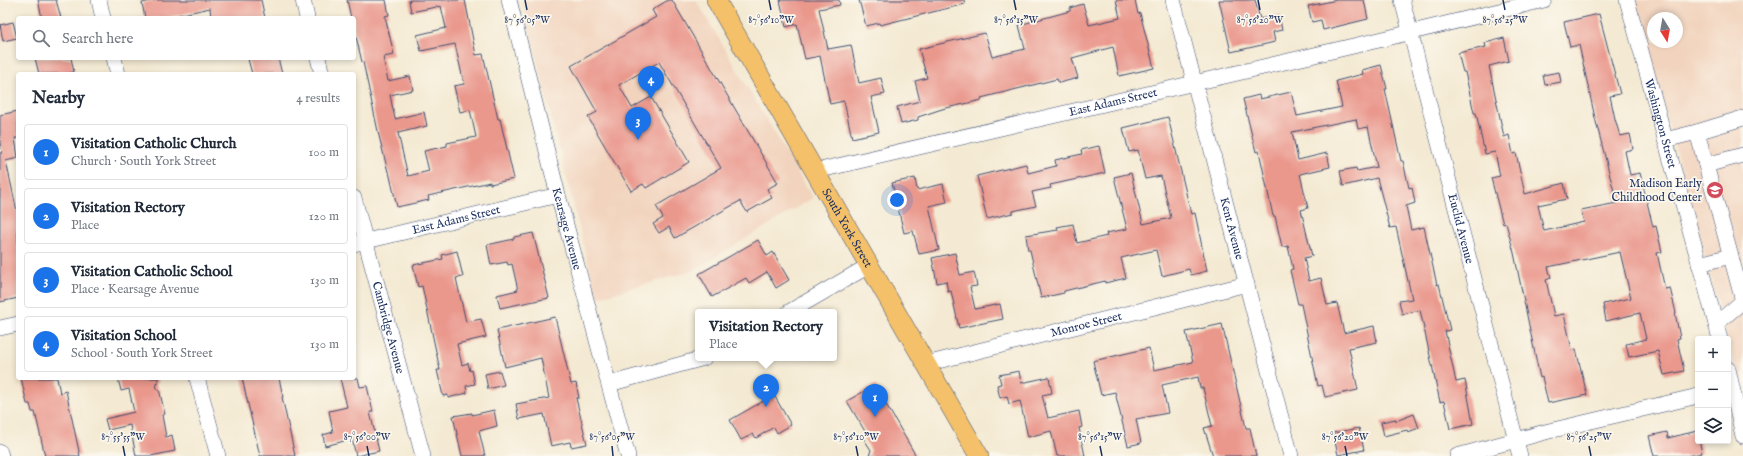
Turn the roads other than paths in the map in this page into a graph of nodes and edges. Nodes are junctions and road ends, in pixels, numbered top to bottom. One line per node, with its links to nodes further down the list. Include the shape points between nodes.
1 (99, 0): 9 (street)
2 (303, 0): 10 (street)
3 (509, 0): 23 (street, Kearsage Avenue)
4 (716, 0): 22 (main road, South York Street)
5 (1173, 0): 16 (street, Kent Avenue)
6 (1402, 0): 11 (street, Euclid Avenue)
7 (1544, 0): 11 (street, East Adams Street)
8 (1627, 0): 19 (street, Washington Street)
9 (103, 16)
10 (307, 16)
11 (1410, 32): 16 (street, East Adams Street); 43 (street, Euclid Avenue)
12 (114, 60): 14 (street)
13 (318, 60): 15 (street)
14 (118, 72)
15 (322, 72)
16 (1195, 83): 22 (street, East Adams Street); 29 (street, Kent Avenue)
17 (1743, 118): 18 (street)
18 (1697, 132): 19 (street); 21 (street)
19 (1665, 140): 27 (street, Washington Street)
20 (1743, 156): 21 (street)
21 (1706, 165): 26 (street)
22 (816, 171): 28 (main road, South York Street)
23 (558, 195): 25 (street, East Adams Street); 39 (street, Kearsage Avenue)
24 (356, 213): 25 (street, Cambridge Avenue)
25 (360, 242): 47 (street, Cambridge Avenue)
26 (1731, 256): 27 (street); 32 (street, via 1743,301)
27 (1699, 264): 32 (street, Washington Street)
28 (870, 265): 30 (street); 36 (main road, South York Street)
29 (1247, 284): 36 (street, Monroe Street); 50 (street, Kent Avenue)
30 (794, 309)
31 (16, 324): 33 (street)
32 (1716, 324): 34 (street, Washington Street)
33 (0, 328)
34 (1719, 336)
35 (695, 360): 39 (street)
36 (926, 364): 49 (main road, South York Street)
37 (1729, 372): 40 (street)
38 (198, 380): 46 (street)
39 (609, 384): 48 (street, Kearsage Avenue)
40 (1735, 387): 42 (street)
41 (1695, 397): 43 (street)
42 (1743, 436)
43 (1517, 440): 51 (street); 52 (street, Euclid Avenue)
44 (0, 452): 45 (street)
45 (1, 456)
46 (218, 456)
47 (422, 456)
48 (628, 456)
49 (979, 456)
50 (1292, 456)
51 (1457, 456)
52 (1520, 456)

